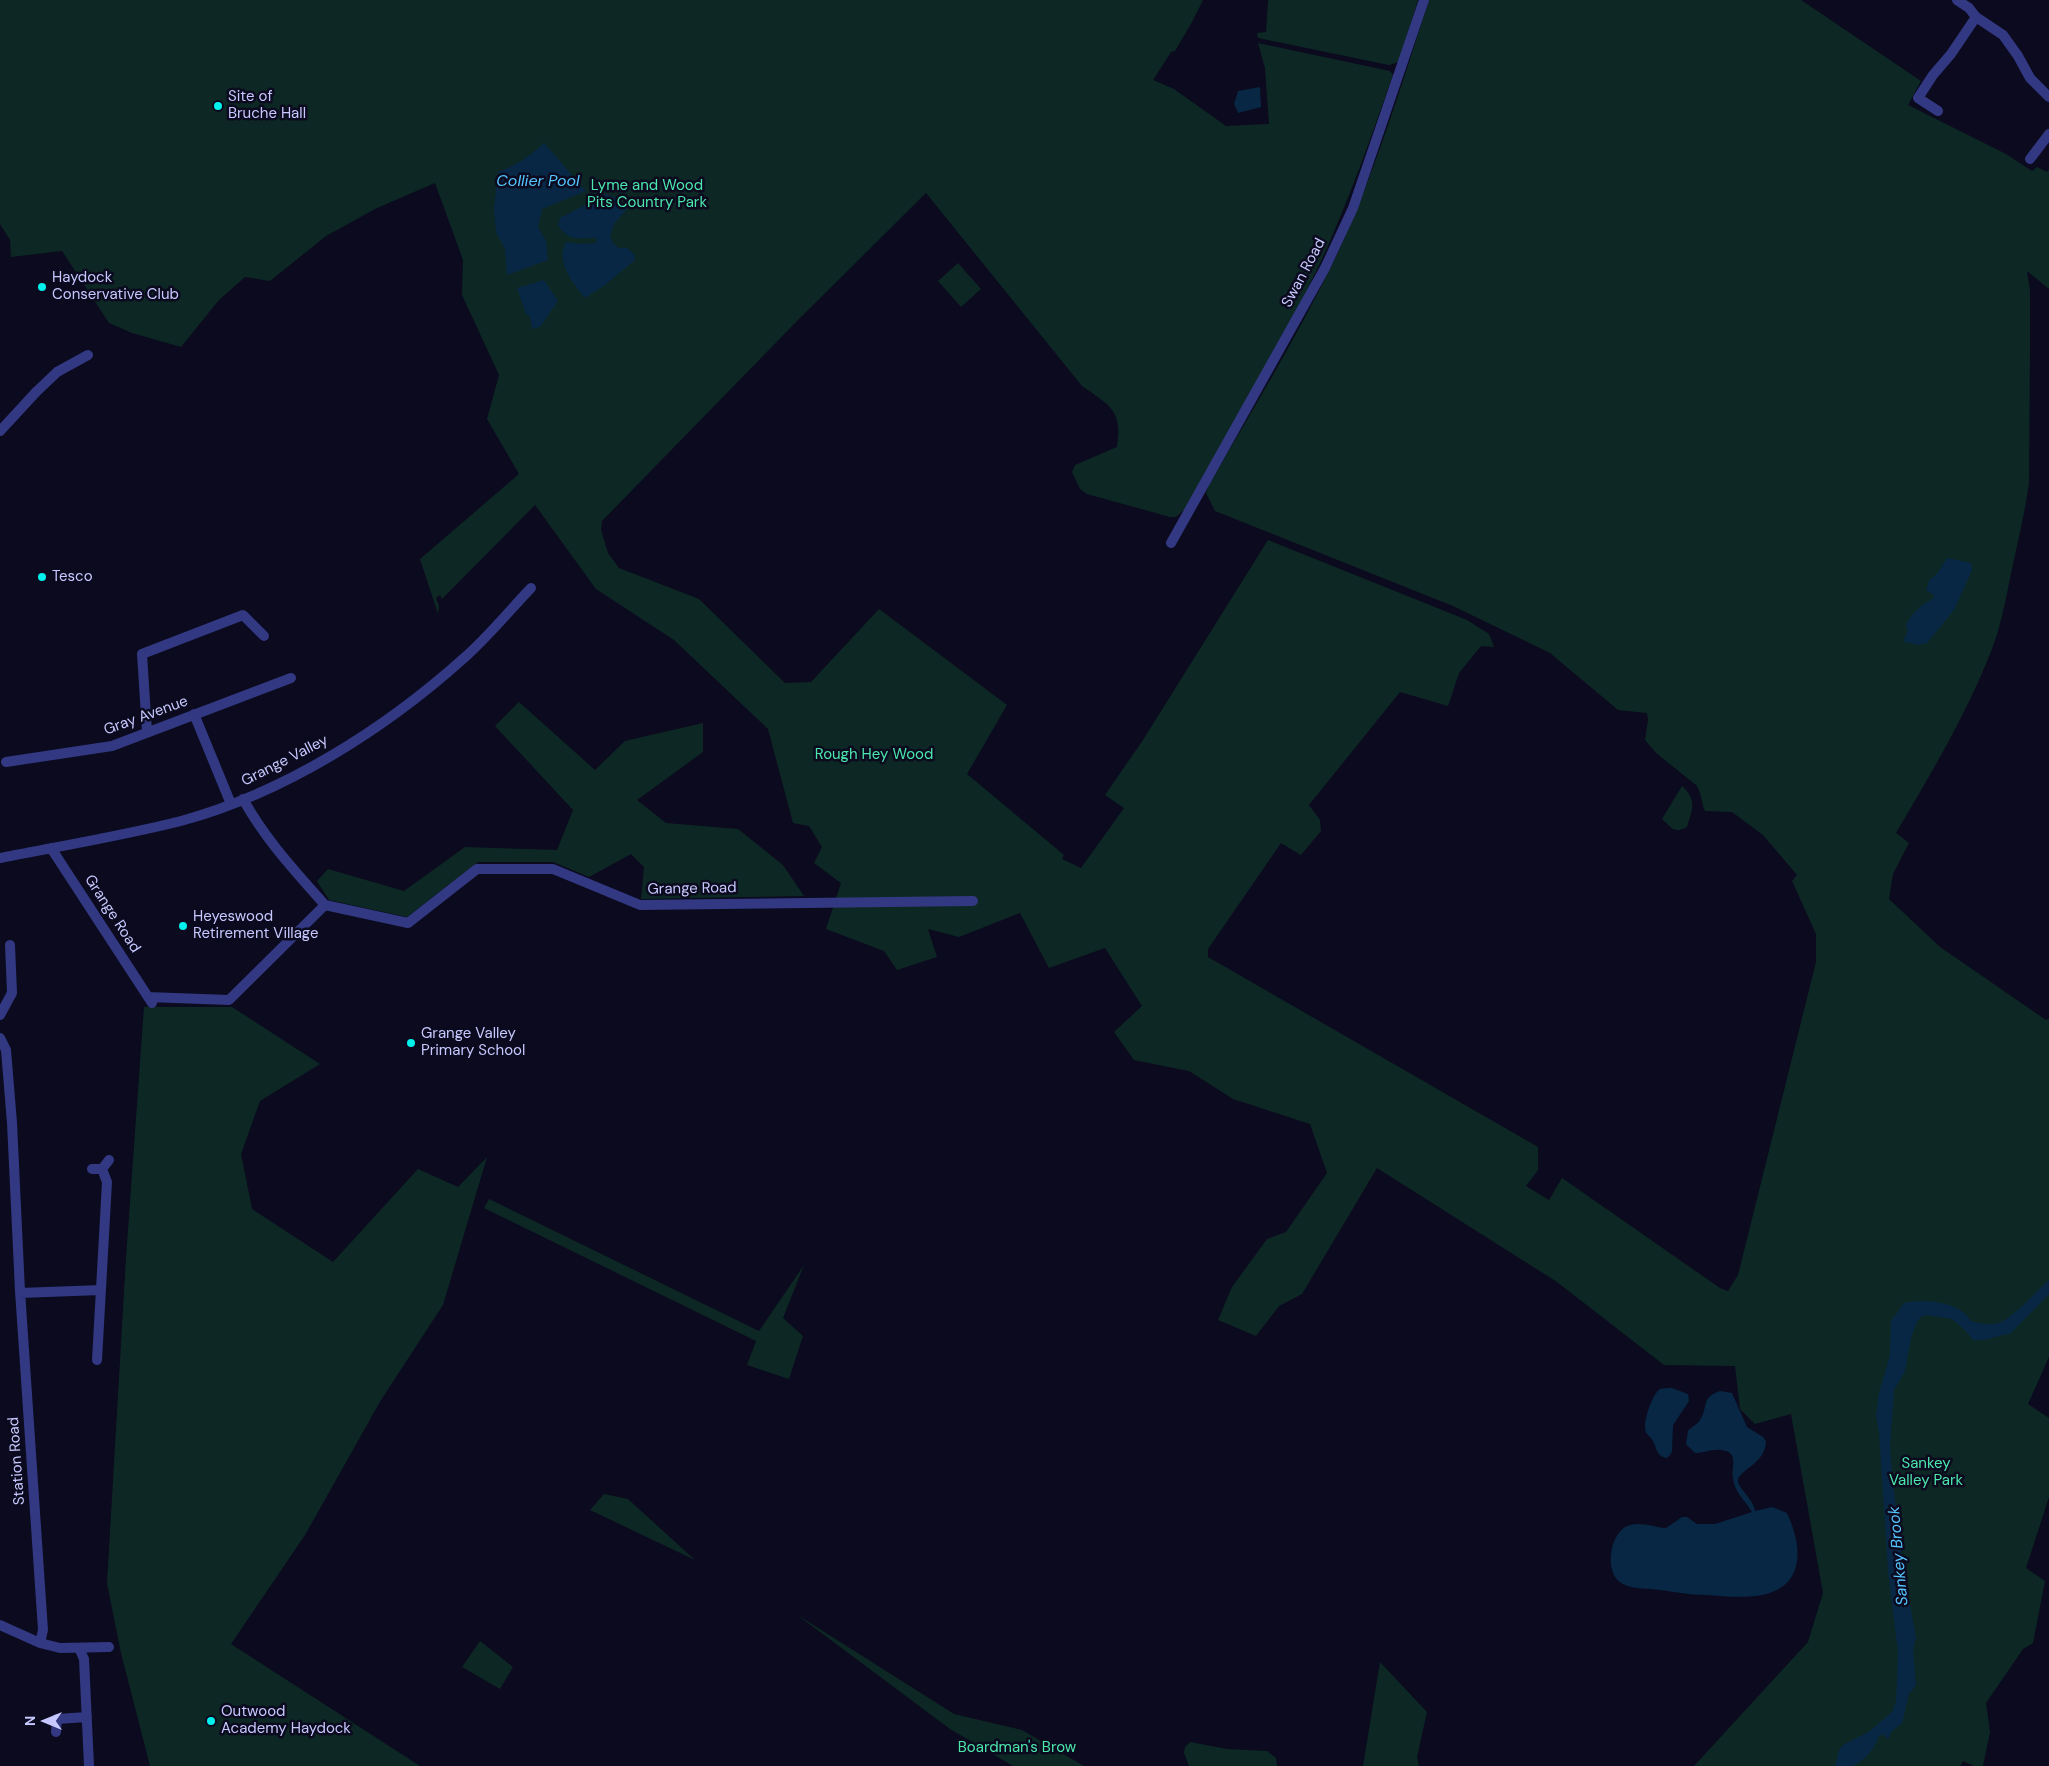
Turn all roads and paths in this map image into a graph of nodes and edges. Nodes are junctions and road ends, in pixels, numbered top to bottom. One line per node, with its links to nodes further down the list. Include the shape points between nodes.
1 (1424, 0): 10 (street, Swan Road, via 1353,208 1325,268)
2 (1957, 0): 3 (street)
3 (1976, 17): 4 (street, via 2003,35 2030,78); 5 (street, via 1918,98)
4 (2049, 97)
5 (1938, 111)
6 (2049, 134): 7 (street)
7 (2030, 159)
8 (88, 355): 9 (street, via 57,372)
9 (0, 431)
10 (1171, 543)
11 (532, 588): 17 (street, Grange Valley, via 465,657 412,702 301,772)
12 (264, 636): 15 (street, via 243,615 142,654)
13 (291, 678): 14 (street, Gray Avenue)
14 (194, 714): 15 (street, Gray Avenue); 18 (street)
15 (147, 732): 16 (street, Gray Avenue, via 112,746)
16 (6, 762)
17 (244, 799): 18 (street, Grange Valley); 22 (street, via 273,845)
18 (231, 804): 19 (street, Grange Valley, via 182,820)
19 (51, 848): 20 (street, Grange Valley); 22 (street, Grange Road, via 150,1001 229,1000)
20 (0, 858)
21 (973, 901): 22 (street, Grange Road, via 640,905 553,869 477,869 408,923)
22 (325, 905)
23 (10, 945): 24 (street)
24 (5, 958): 25 (street, via 12,993)
25 (0, 1015)
26 (0, 1038): 29 (street, Station Road, via 6,1050)
27 (109, 1160): 28 (street, via 97,1169 107,1182)
28 (101, 1290): 29 (street); 30 (street)
29 (20, 1293): 32 (street, Station Road, via 43,1630)
30 (97, 1360)
31 (0, 1625): 32 (street)
32 (40, 1643): 34 (street)
33 (109, 1647): 34 (street)
34 (79, 1648): 35 (street, via 84,1659)
35 (87, 1717): 36 (street, via 58,1719); 37 (street)
36 (54, 1724)
37 (89, 1766)

